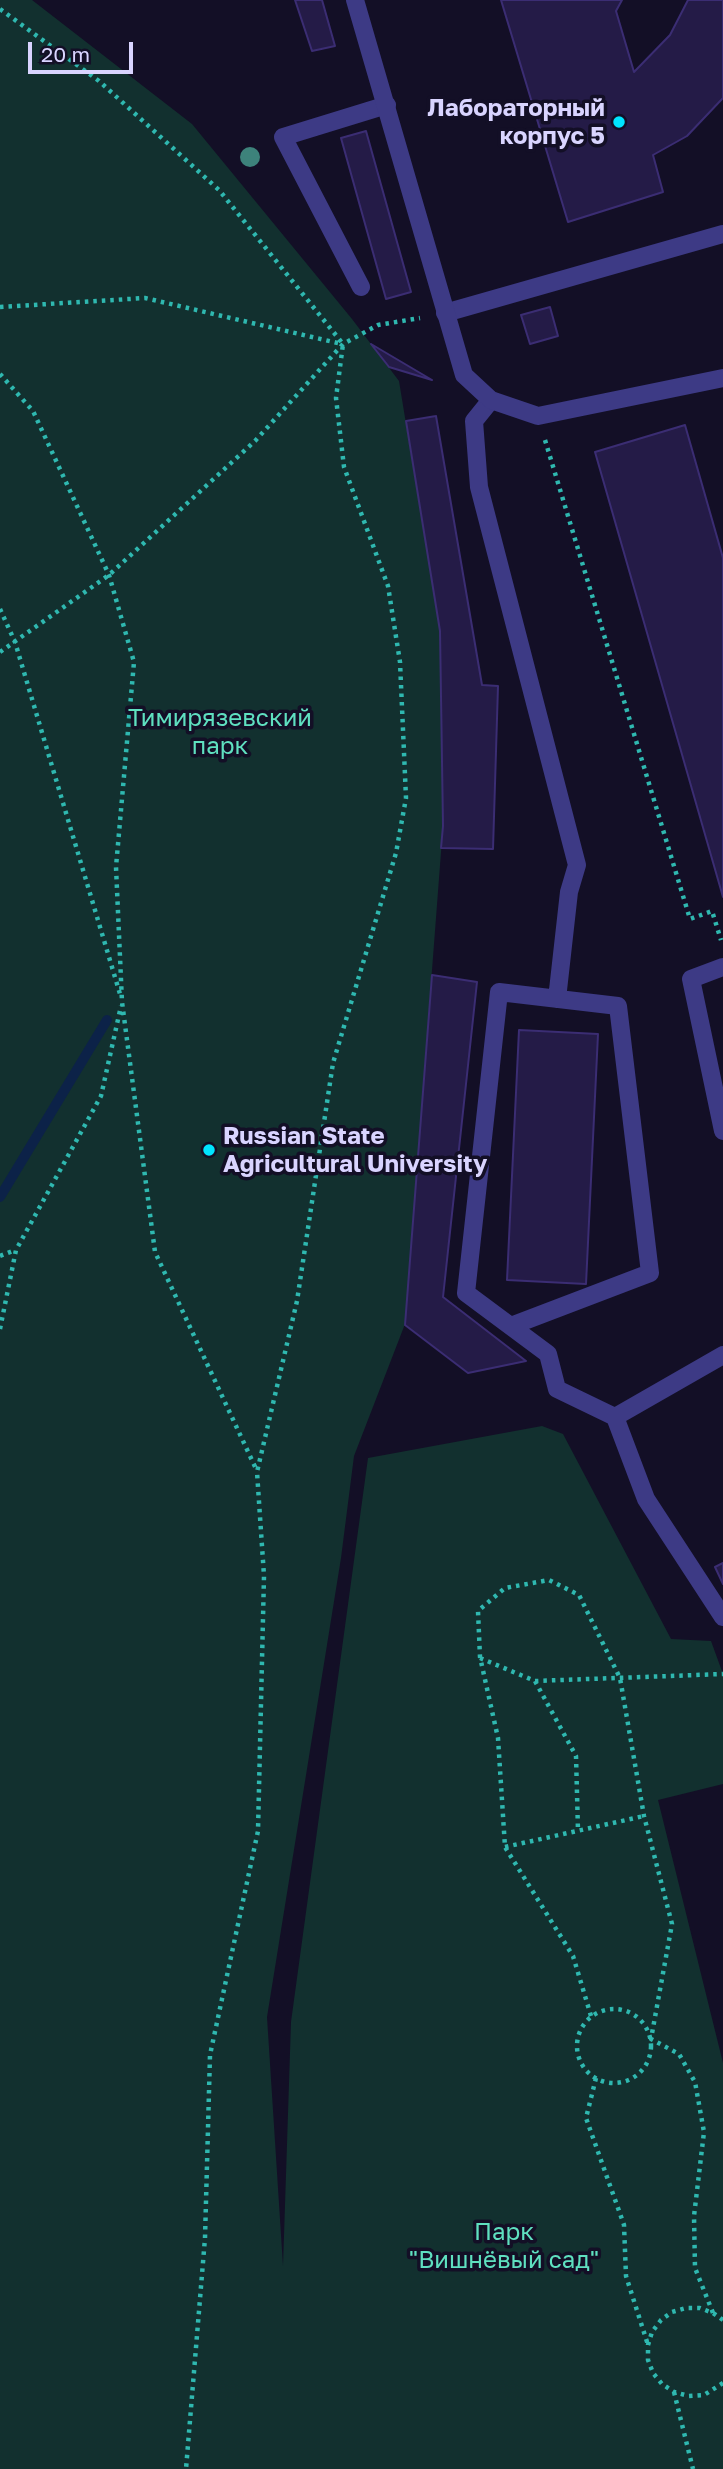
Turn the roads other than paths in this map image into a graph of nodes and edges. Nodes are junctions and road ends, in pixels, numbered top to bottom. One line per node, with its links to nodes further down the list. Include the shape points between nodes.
1 (355, 0): 2 (street)
2 (387, 105): 4 (street, via 283,137); 5 (street)
3 (723, 234): 5 (street)
4 (361, 288)
5 (445, 313): 7 (street, via 464,375)
6 (723, 378): 7 (street, via 538,416)
7 (491, 400): 9 (street, via 474,421 479,487 577,865 569,892)
8 (723, 967): 10 (street, via 691,979)
9 (557, 999): 11 (street, via 499,992 466,1293); 11 (street, via 618,1006 650,1273)
10 (723, 1131)
11 (511, 1326): 13 (street, via 548,1354 557,1390)
12 (723, 1355): 13 (street)
13 (615, 1417): 14 (street, via 646,1499)
14 (723, 1617)

